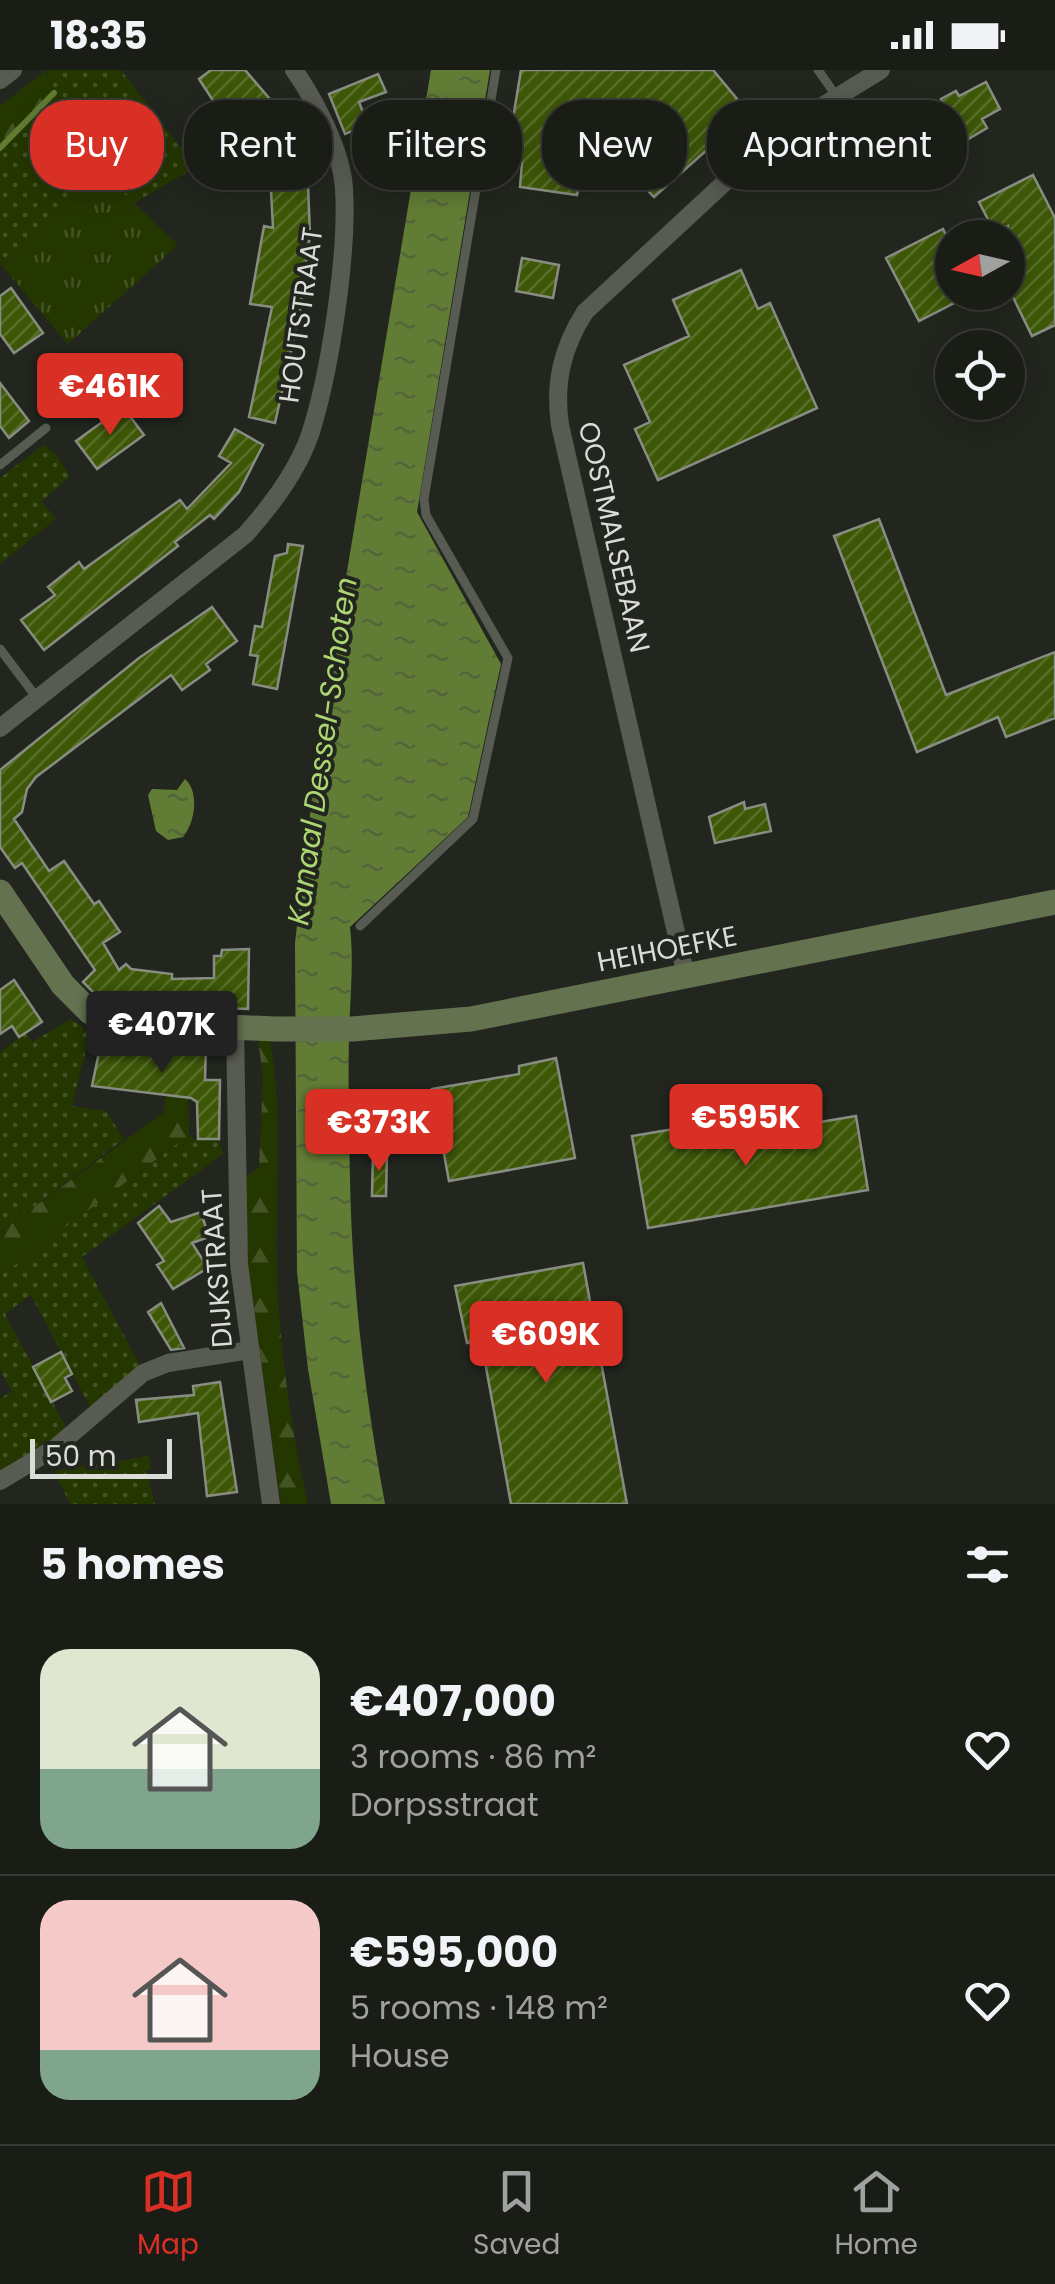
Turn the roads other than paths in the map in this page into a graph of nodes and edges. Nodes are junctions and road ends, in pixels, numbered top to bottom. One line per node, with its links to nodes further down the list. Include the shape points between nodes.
1 (13, 70): 6 (street)
2 (294, 70): 11 (street, HOUTSTRAAT, via 316,101 344,186 337,291 313,428 272,505 245,535)
3 (496, 70): 15 (lane, via 424,498 426,514 508,658 473,819)
4 (818, 70): 7 (lane)
5 (881, 70): 7 (street, OOSTMALSEBAAN)
6 (0, 80)
7 (837, 96): 16 (street, OOSTMALSEBAAN, via 732,172 585,312 561,362 560,425)
8 (46, 428): 9 (lane)
9 (0, 465)
10 (0, 649): 11 (lane)
11 (37, 698): 12 (street, HOUTSTRAAT)
12 (0, 728)
13 (0, 892): 17 (street, HEIHOEFKE, via 90,1012 117,1022)
14 (1055, 902): 16 (street, HEIHOEFKE)
15 (360, 926)
16 (686, 976): 17 (street, HEIHOEFKE, via 471,1019 352,1030)
17 (235, 1026): 18 (street, DIJKSTRAAT, via 239,1264)
18 (250, 1350): 19 (street, via 143,1372 55,1448); 20 (street, DIJKSTRAAT)
19 (0, 1481)
20 (272, 1504)

